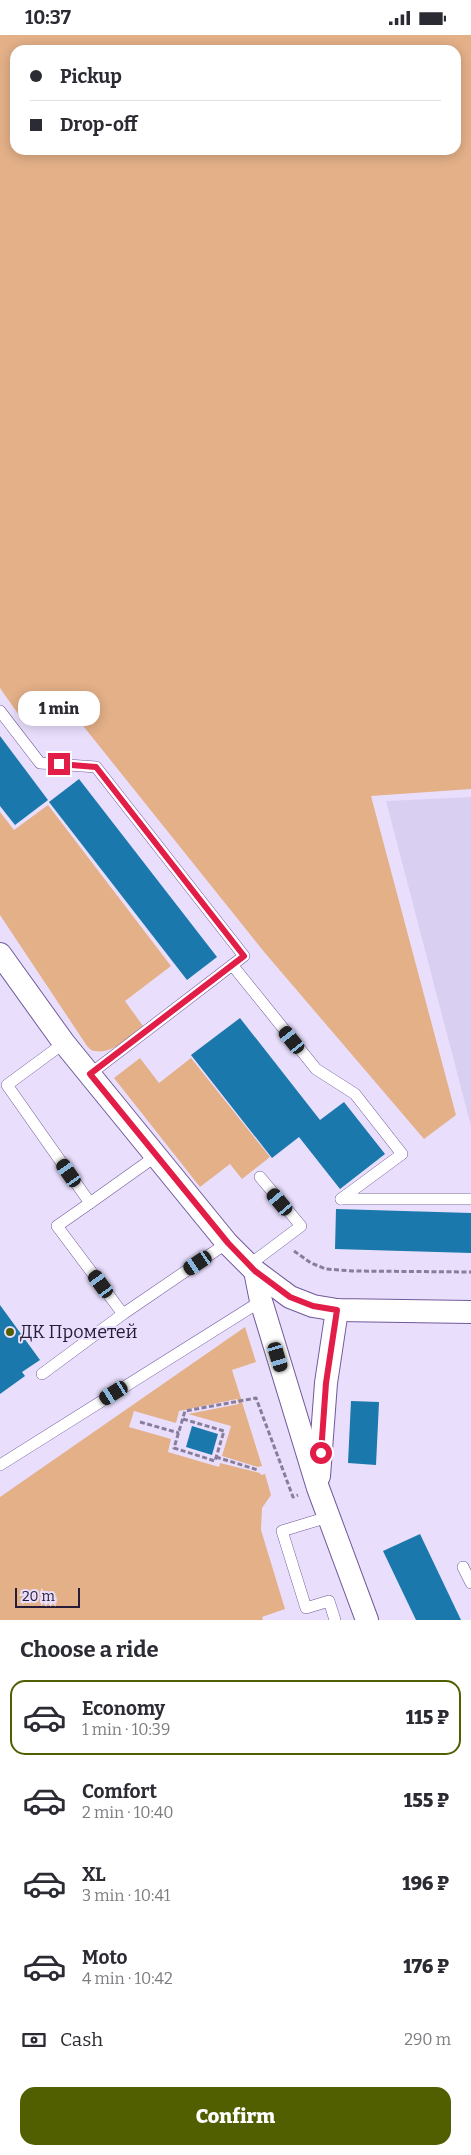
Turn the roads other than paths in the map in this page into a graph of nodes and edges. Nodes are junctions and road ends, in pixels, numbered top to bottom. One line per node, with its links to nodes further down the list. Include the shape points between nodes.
1 (0, 711): 3 (lane, via 40,763 96,767 244,956)
2 (0, 954): 4 (street)
3 (233, 966): 5 (lane); 9 (lane, via 316,1069 355,1094 402,1154 341,1199)
4 (64, 1043): 5 (street); 6 (lane)
5 (90, 1074): 7 (street)
6 (3, 1087): 10 (lane)
7 (156, 1156): 10 (lane); 11 (street)
8 (260, 1177): 12 (lane, via 301,1226)
9 (471, 1199)
10 (90, 1203): 16 (lane, via 57,1226)
11 (228, 1243): 12 (street); 16 (lane)
12 (252, 1268): 13 (street); 14 (street, via 290,1297 313,1306)
13 (261, 1301): 18 (lane); 19 (street)
14 (337, 1310): 15 (street); 19 (street, via 326,1383)
15 (471, 1312)
16 (123, 1314): 17 (lane)
17 (42, 1374)
18 (0, 1465)
19 (318, 1488): 20 (street)
20 (328, 1517): 23 (lane, via 282,1531 306,1608 329,1601); 24 (street)
21 (463, 1567): 22 (lane)
22 (471, 1583)
23 (335, 1620)
24 (367, 1620)

